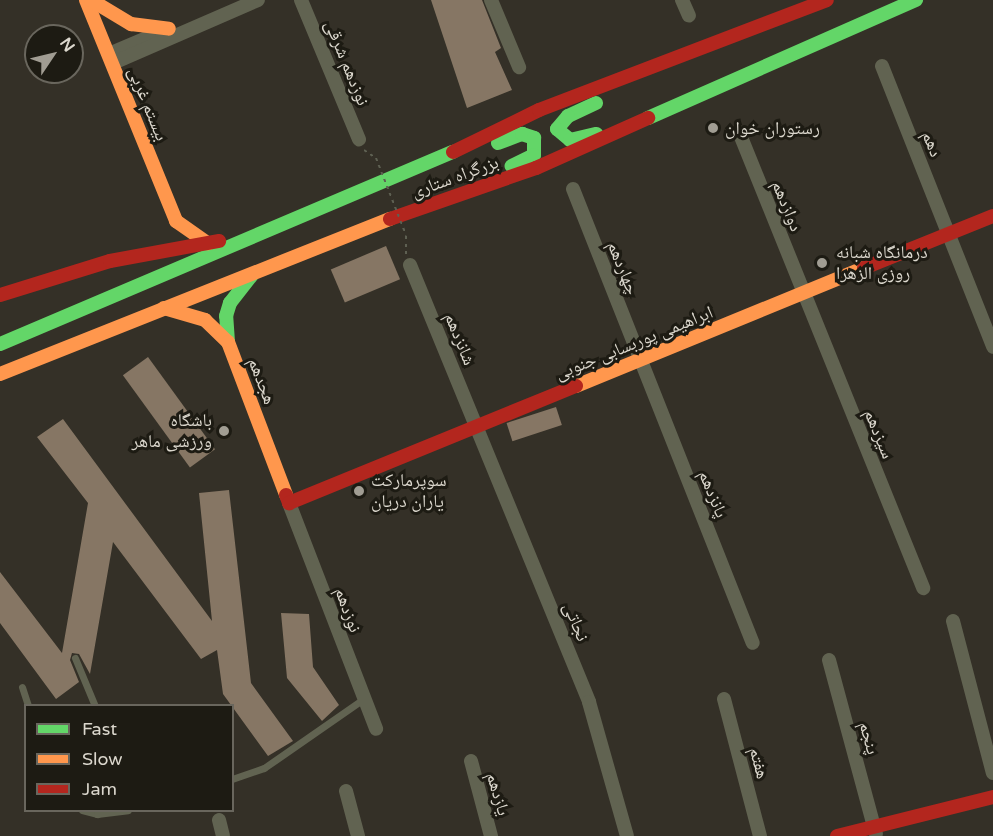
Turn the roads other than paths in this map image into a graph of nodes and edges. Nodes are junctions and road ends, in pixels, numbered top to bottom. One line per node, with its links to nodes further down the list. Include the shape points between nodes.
1 (86, 0): 13 (main road, بیستم غربی)
2 (92, 0): 10 (main road, via 131,24)
3 (258, 0): 11 (street)
4 (302, 0): 18 (street, نوزدهم شرقی)
5 (491, 0): 15 (street)
6 (682, 0): 9 (street)
7 (827, 0): 12 (main road, بزرگراه ستاری)
8 (916, 0): 16 (main road, بزرگراه ستاری)
9 (689, 16)
10 (169, 29): 11 (street); 13 (street)
11 (185, 30): 13 (street)
12 (714, 45): 16 (main road, via 659,79 568,116 557,129 564,138 576,140); 19 (main road, بزرگراه ستاری, via 539,110)
13 (111, 58): 23 (main road, بیستم غربی)
14 (882, 66): 24 (street, دهم)
15 (519, 68)
16 (641, 119): 21 (main road, بزرگراه ستاری, via 536,168)
17 (739, 132): 30 (street, دوازدهم)
18 (359, 139)
19 (411, 172): 21 (main road, via 522,134 534,138 534,155); 25 (main road, بزرگراه ستاری)
20 (573, 189): 36 (street, چهاردهم)
21 (457, 193): 29 (main road, بزرگراه ستاری)
22 (993, 216): 24 (main road, ابراهیمی پوربسابی جنوبی)
23 (176, 221): 26 (main road); 27 (main road)
24 (948, 234): 30 (main road, ابراهیمی پوربسابی جنوبی); 35 (street, دهم)
25 (249, 238): 26 (main road, بزرگراه ستاری); 34 (main road, بزرگراه ستاری)
26 (208, 243): 27 (main road, بزرگراه ستاری)
27 (171, 249): 31 (main road, بزرگراه ستاری, via 110,261)
28 (410, 265): 38 (street, شانزدهم)
29 (254, 273): 32 (main road, بزرگراه ستاری); 33 (main road, via 230,303 226,316)
30 (802, 293): 36 (main road, ابراهیمی پوربسابی جنوبی); 40 (street, سیزدهم)
31 (0, 295)
32 (164, 308): 33 (main road, هجدهم, via 205,320); 37 (main road, بزرگراه ستاری)
33 (228, 342): 39 (main road, هجدهم)
34 (0, 344)
35 (993, 347)
36 (640, 360): 38 (main road, ابراهیمی پوربسابی جنوبی); 42 (street, پانزدهم)
37 (0, 374)
38 (477, 426): 39 (main road, ابراهیمی پوربسابی جنوبی); 63 (street, نجاتی, via 589,702)
39 (289, 503): 47 (street, نوزدهم)
40 (922, 588)
41 (952, 621): 52 (street)
42 (753, 643)
43 (75, 658): 49 (lane)
44 (829, 660): 59 (street, پنجم)
45 (22, 687): 48 (lane)
46 (724, 699): 64 (street, هفتم)
47 (362, 700): 50 (street, نوزدهم); 53 (lane, via 264,768)
48 (28, 704)
49 (95, 704)
50 (376, 729)
51 (471, 761): 62 (street, یازدهم)
52 (993, 773)
53 (234, 778)
54 (346, 791): 61 (street)
55 (993, 797): 59 (main road)
56 (90, 812): 57 (lane)
57 (112, 812)
58 (219, 820): 60 (street)
59 (876, 831): 65 (main road)
60 (223, 836)
61 (358, 836)
62 (491, 836)
63 (627, 836)
64 (760, 836)
65 (837, 836)

